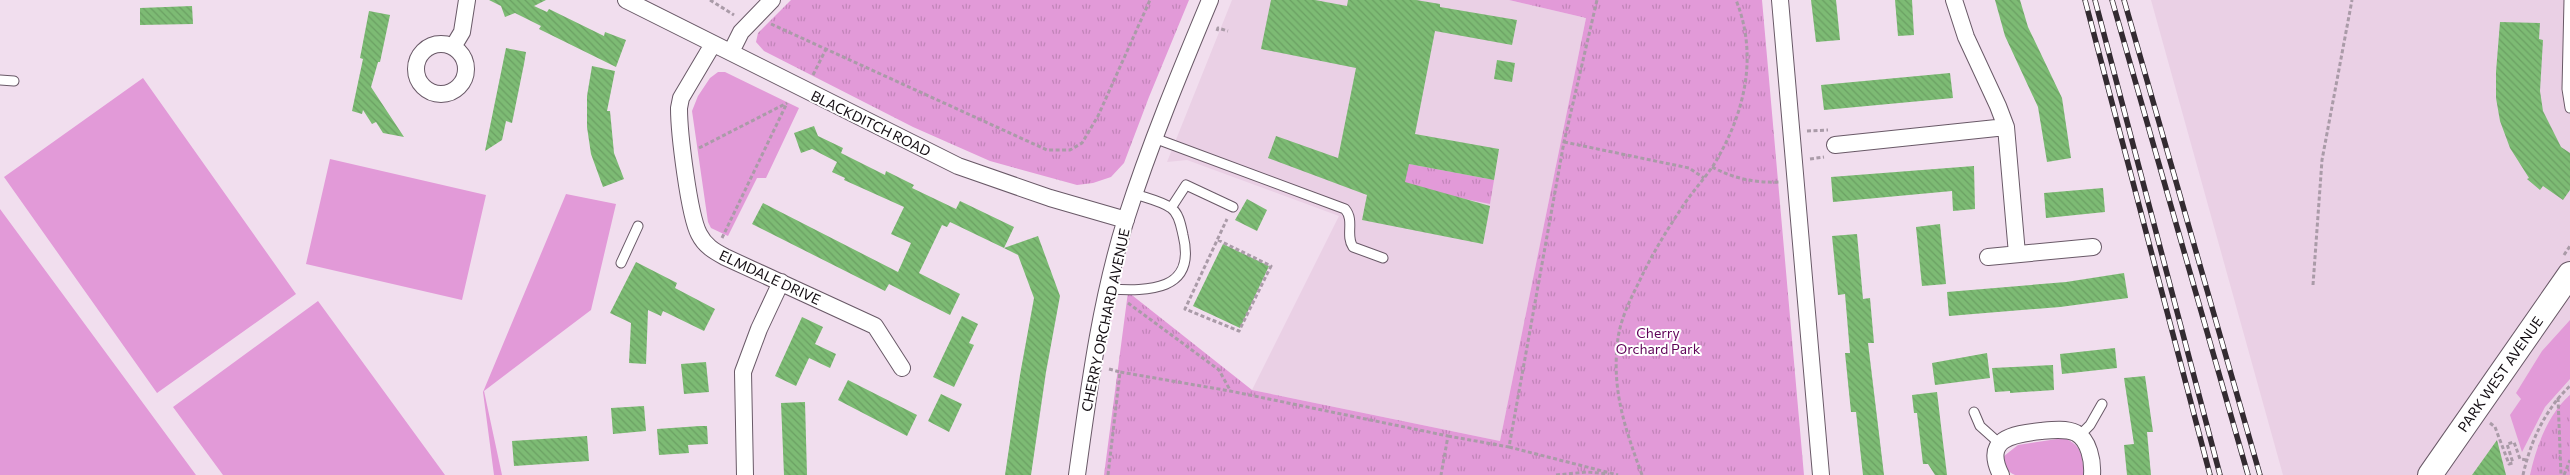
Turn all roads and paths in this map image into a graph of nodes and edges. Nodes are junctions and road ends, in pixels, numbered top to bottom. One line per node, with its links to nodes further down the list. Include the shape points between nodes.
1 (467, 0): 15 (street, via 462,32)
2 (626, 0): 14 (street, BLACKDITCH ROAD)
3 (710, 0): 13 (path, via 738,18 745,11)
4 (772, 0): 13 (street)
5 (1150, 0): 16 (path, via 1098,116 1082,143 1070,150 1047,150)
6 (1210, 0): 24 (street, CHERRY ORCHARD AVENUE)
7 (1597, 0): 25 (path)
8 (1736, 0): 29 (path, via 1744,27 1746,81 1741,110)
9 (1780, 0): 23 (street)
10 (1954, 0): 22 (street, via 1966,37)
11 (2352, 0): 46 (path, via 2322,160)
12 (2569, 0): 21 (lane, via 2567,89)
13 (755, 17): 16 (path); 17 (street, via 741,32)
14 (713, 44): 17 (street, BLACKDITCH ROAD); 27 (street, ELMDALE DRIVE, via 681,98 679,118)
15 (453, 47)
16 (826, 49): 20 (path)
17 (731, 52): 20 (street, BLACKDITCH ROAD)
18 (0, 80): 19 (lane)
19 (14, 82)
20 (806, 91): 35 (street, BLACKDITCH ROAD, via 958,166)
21 (2570, 108)
22 (2006, 127): 26 (street); 40 (street)
23 (1791, 132): 26 (path, via 1830,130); 28 (street)
24 (1154, 138): 32 (street, CHERRY ORCHARD AVENUE); 42 (lane, via 1345,210 1350,217 1350,243 1353,247)
25 (1564, 142): 30 (path, via 1689,168); 58 (path)
26 (1835, 145): 28 (path, via 1831,155)
27 (684, 156): 39 (street, ELMDALE DRIVE, via 696,228 706,245); 39 (path, via 787,103)
28 (1794, 162): 31 (street)
29 (1712, 167): 30 (path); 31 (path, via 1729,176 1758,183)
30 (1704, 178): 67 (path, via 1643,273 1626,309 1618,337 1618,404)
31 (1796, 181): 68 (street)
32 (1135, 194): 34 (lane); 35 (street, CHERRY ORCHARD AVENUE)
33 (1233, 207): 34 (lane, via 1186,185); 37 (path)
34 (1171, 208): 47 (lane, via 1177,214 1185,243 1183,264 1177,277 1154,289)
35 (1126, 220): 47 (street, CHERRY ORCHARD AVENUE)
36 (638, 226): 43 (lane)
37 (1218, 240): 37 (path, via 1185,308 1239,331 1271,266)
38 (2093, 247): 40 (street)
39 (715, 252): 45 (street, ELMDALE DRIVE)
40 (2017, 254): 41 (street)
41 (1988, 257)
42 (1382, 258)
43 (621, 263)
44 (2570, 274): 71 (street, PARK WEST AVENUE)
45 (781, 282): 48 (street, ELMDALE DRIVE, via 875,326); 61 (street, via 742,372)
46 (2313, 284)
47 (1109, 289): 50 (path, via 1219,370); 62 (street, CHERRY ORCHARD AVENUE, via 1092,366)
48 (902, 368)
49 (2570, 386): 51 (path)
50 (1230, 391): 55 (path); 63 (path, via 1120,372)
51 (2558, 398): 59 (path, via 2539,430); 73 (path)
52 (2102, 404): 56 (lane, via 2090,425)
53 (1974, 412): 57 (lane, via 1980,426)
54 (2488, 421): 59 (path, via 2495,427 2509,464 2513,463 2507,444 2514,442 2520,459)
55 (1448, 436): 58 (path); 64 (path)
56 (2079, 436): 57 (street, via 2056,429 2021,433); 70 (street, via 2088,447)
57 (1999, 443): 69 (street, via 1995,460)
58 (1509, 447): 66 (path)
59 (2527, 460): 72 (path)
60 (2570, 460): 73 (path)
61 (746, 475)
62 (1077, 475)
63 (1108, 475)
64 (1441, 475)
65 (1556, 475): 66 (path, via 1586,472)
66 (1616, 475)
67 (1642, 475)
68 (1821, 475)
69 (2001, 475)
70 (2092, 475)
71 (2430, 475)
72 (2523, 475)
73 (2563, 475)

